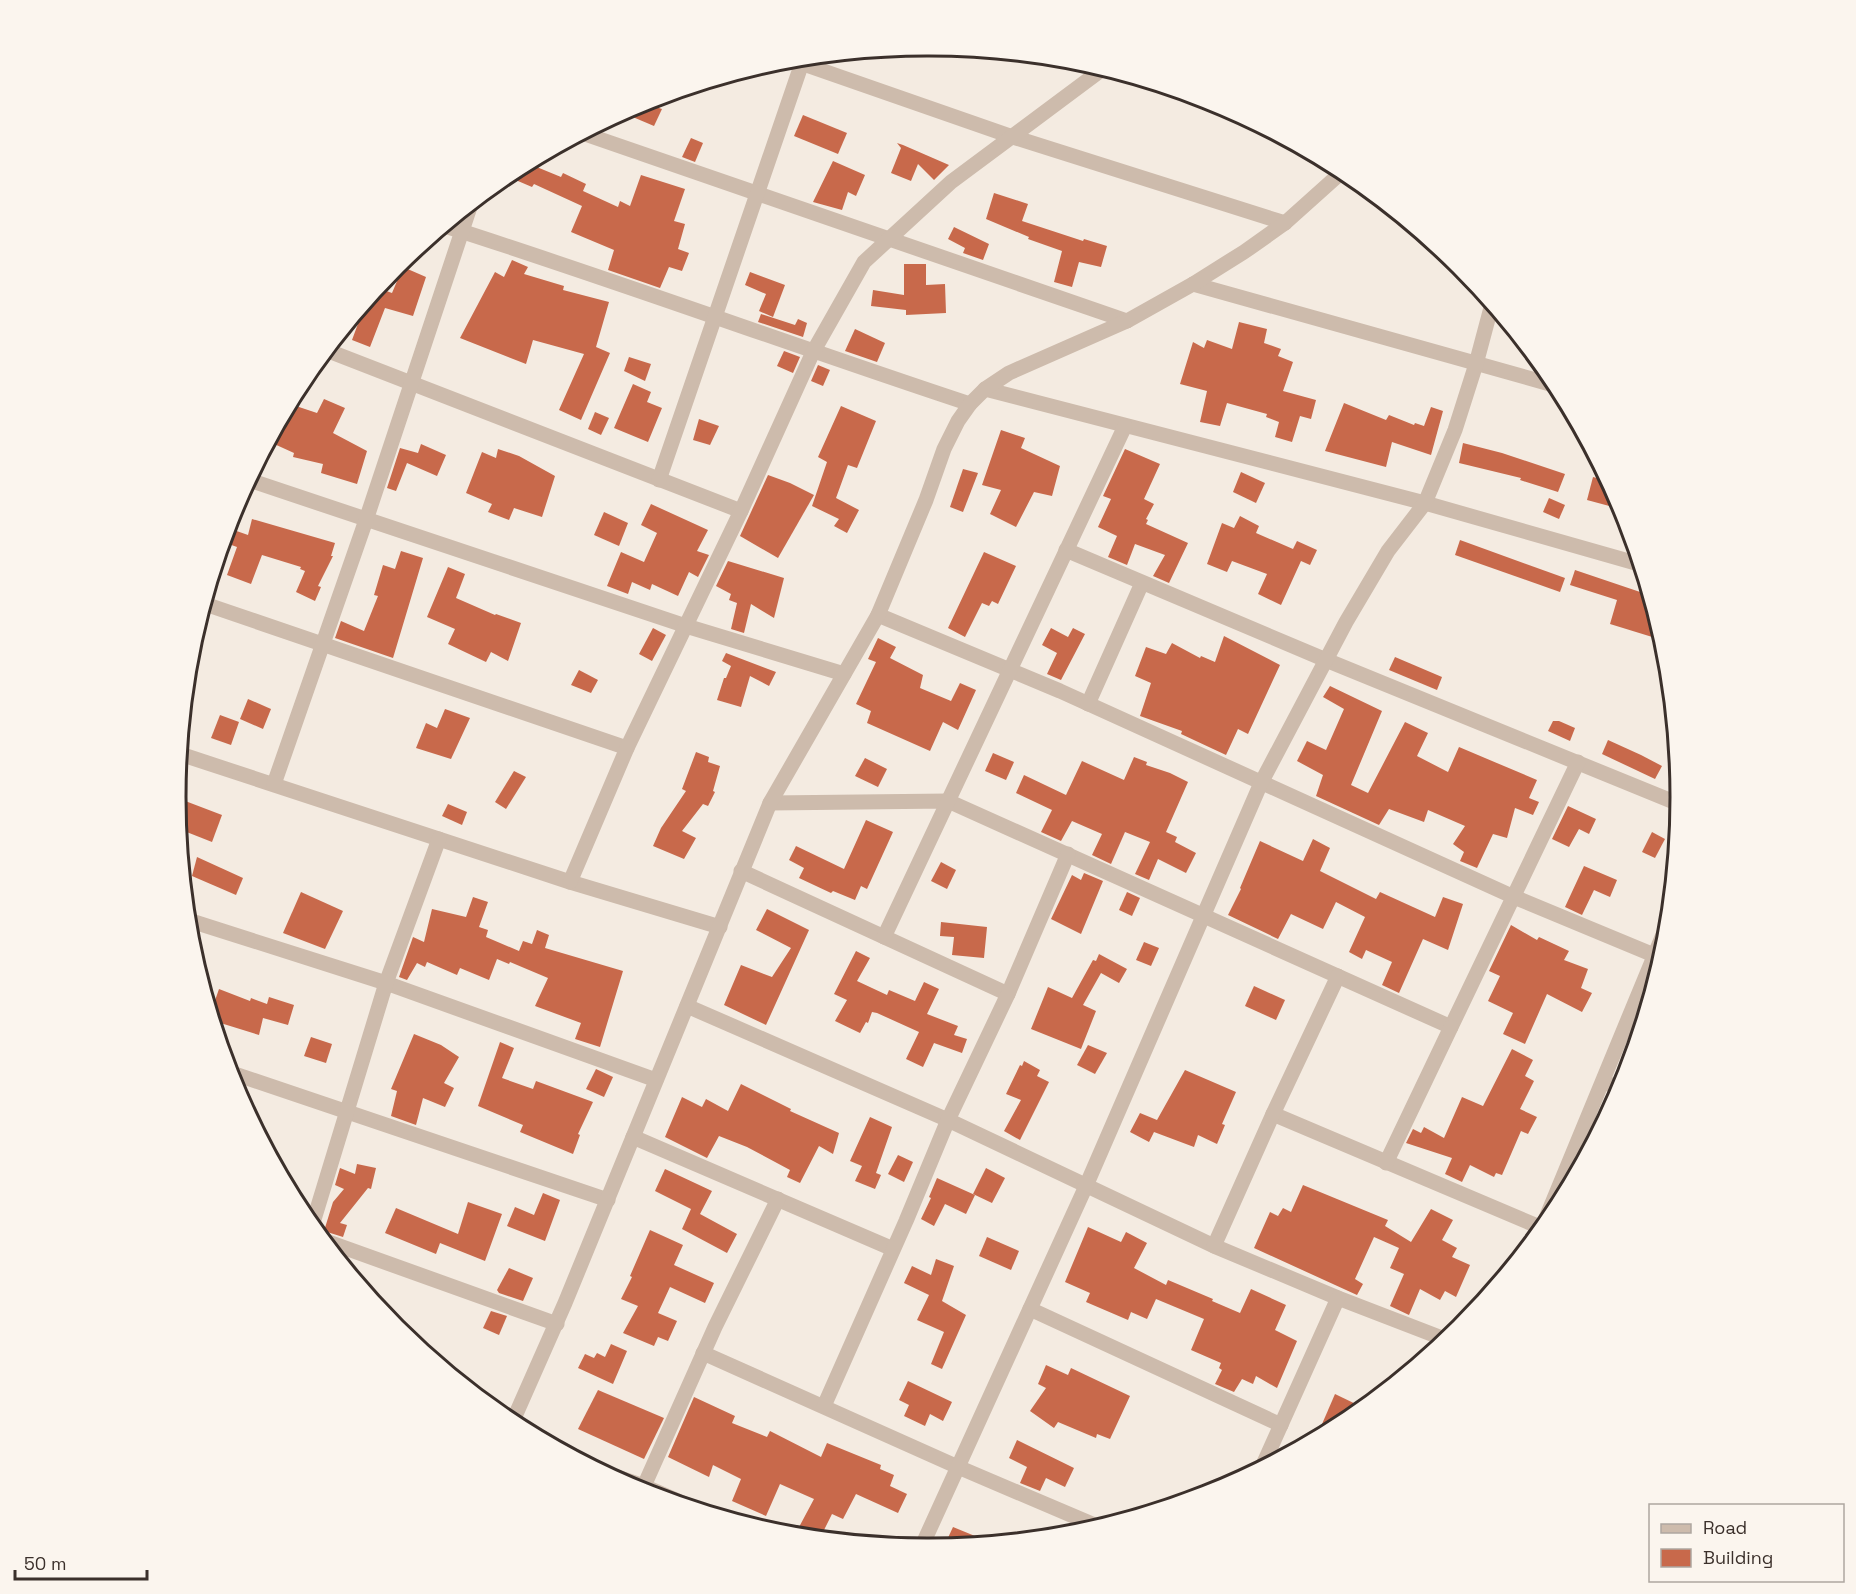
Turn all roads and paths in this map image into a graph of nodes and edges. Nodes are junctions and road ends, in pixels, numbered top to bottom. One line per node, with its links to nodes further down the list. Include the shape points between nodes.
1 (812, 65): 5 (street)
2 (796, 68): 7 (street)
3 (1095, 75): 5 (street)
4 (591, 137): 7 (street)
5 (1013, 137): 9 (street); 12 (street, via 951,182)
6 (1336, 177): 9 (street)
7 (758, 195): 12 (street); 15 (street)
8 (467, 217): 11 (street)
9 (1285, 222): 13 (street)
10 (453, 228): 11 (street)
11 (463, 231): 15 (street); 21 (street)
12 (887, 239): 16 (street); 17 (street, via 864,262)
13 (1193, 284): 16 (street); 19 (street)
14 (1489, 313): 19 (street)
15 (717, 316): 17 (street); 25 (street)
16 (1128, 321): 22 (street, via 1009,373)
17 (813, 352): 23 (street); 28 (street)
18 (334, 353): 21 (street)
19 (1476, 364): 20 (street); 27 (street, via 1455,430)
20 (1543, 382)
21 (410, 384): 25 (street); 29 (street)
22 (985, 389): 23 (street); 24 (street)
23 (970, 404): 34 (street, via 944,449)
24 (1125, 426): 27 (street); 30 (street)
25 (659, 480): 28 (street)
26 (257, 483): 29 (street)
27 (1425, 503): 31 (street); 37 (street, via 1388,551)
28 (741, 511): 35 (street)
29 (366, 520): 35 (street); 36 (street)
30 (1066, 550): 32 (street); 38 (street)
31 (1631, 562)
32 (1142, 583): 37 (street); 40 (street)
33 (212, 605): 36 (street)
34 (878, 615): 38 (street); 39 (street)
35 (686, 626): 39 (street); 41 (street)
36 (321, 644): 41 (street); 45 (street)
37 (1326, 660): 43 (street); 44 (street)
38 (1009, 669): 40 (street); 47 (street)
39 (844, 674): 48 (street)
40 (1088, 704): 44 (street)
41 (627, 748): 52 (street)
42 (188, 756): 45 (street)
43 (1578, 762): 46 (street); 53 (street)
44 (1261, 783): 53 (street); 54 (street)
45 (274, 784): 49 (street)
46 (1670, 800)
47 (948, 801): 48 (street); 50 (street); 57 (street)
48 (770, 803): 51 (street)
49 (439, 839): 52 (street); 60 (street)
50 (1068, 854): 54 (street); 62 (street)
51 (741, 871): 56 (street); 57 (street)
52 (570, 882): 56 (street)
53 (1514, 897): 58 (street); 64 (street)
54 (1203, 915): 59 (street); 75 (street)
55 (198, 923): 60 (street)
56 (720, 927): 63 (street)
57 (884, 937): 62 (street)
58 (1652, 955)
59 (1338, 976): 64 (street); 70 (street)
60 (387, 983): 66 (street); 69 (street)
61 (1644, 990): 67 (street)
62 (1008, 994): 71 (street)
63 (687, 1006): 66 (street); 71 (street)
64 (1451, 1027): 73 (street)
65 (241, 1076): 69 (street)
66 (656, 1080): 72 (street)
67 (1604, 1082): 68 (street); 74 (street)
68 (1611, 1085)
69 (348, 1113): 77 (street); 78 (street)
70 (1273, 1114): 73 (street); 81 (street)
71 (948, 1120): 75 (street); 82 (street)
72 (633, 1137): 76 (street); 77 (street)
73 (1386, 1163): 79 (street)
74 (1563, 1180)
75 (1086, 1186): 81 (street); 84 (street)
76 (778, 1199): 82 (street); 87 (street)
77 (608, 1200): 85 (street)
78 (315, 1215)
79 (1533, 1225)
80 (338, 1245): 85 (street)
81 (1214, 1246): 83 (street)
82 (893, 1249): 88 (street)
83 (1338, 1298): 86 (street); 90 (street)
84 (1030, 1309): 90 (street); 92 (street)
85 (557, 1324): 89 (street)
86 (1436, 1336)
87 (704, 1353): 88 (street); 93 (street)
88 (824, 1406): 92 (street)
89 (516, 1414)
90 (1281, 1425): 91 (street)
91 (1267, 1456)
92 (958, 1467): 94 (street); 95 (street)
93 (646, 1483)
94 (1085, 1521)
95 (926, 1538)

